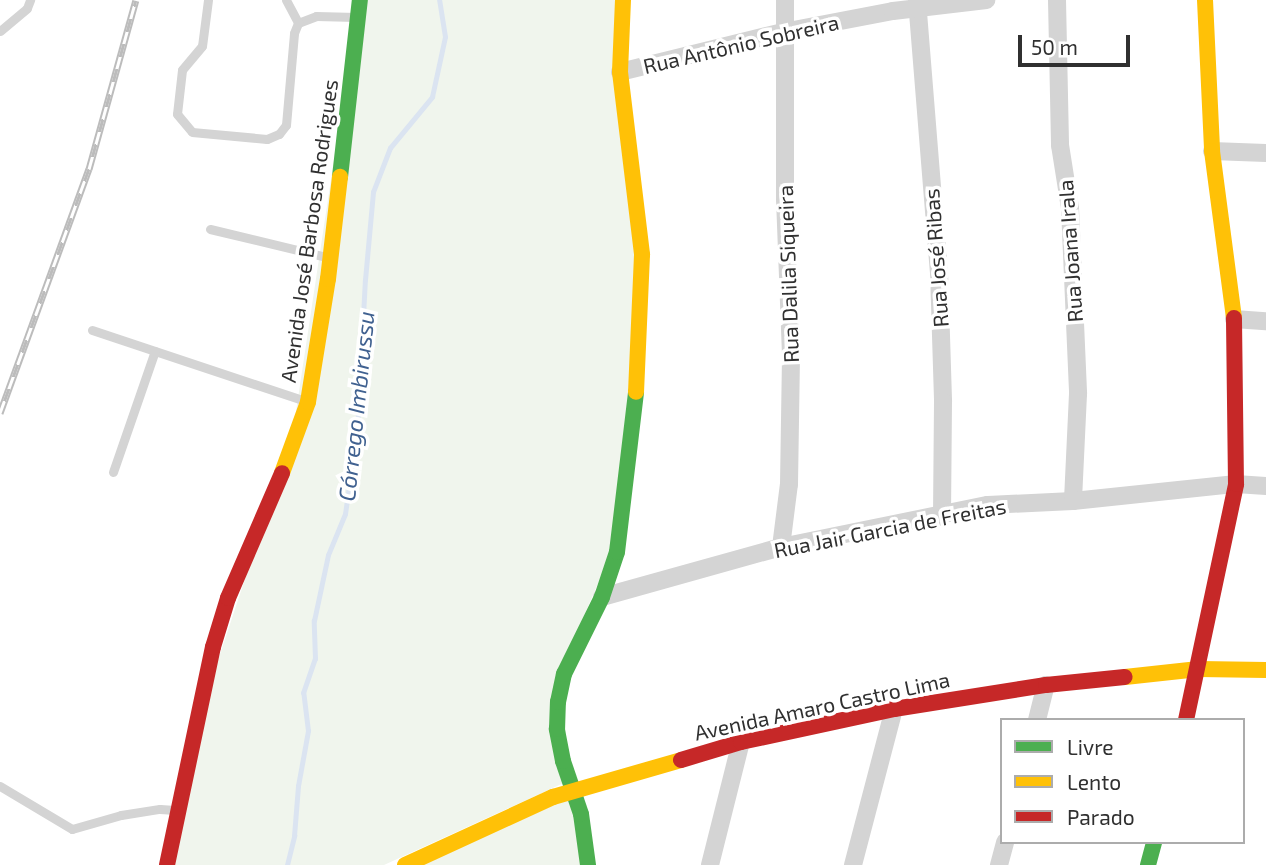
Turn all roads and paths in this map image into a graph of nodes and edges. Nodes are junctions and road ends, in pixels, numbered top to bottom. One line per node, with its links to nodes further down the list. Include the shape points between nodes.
1 (30, 0): 13 (lane)
2 (208, 0): 12 (lane, via 202,46 182,71 177,114 192,132 267,139 279,134 286,125)
3 (286, 0): 12 (lane)
4 (360, 0): 11 (street, Avenida José Barbosa Rodrigues)
5 (624, 0): 15 (street)
6 (785, 0): 14 (street, Rua Dalila Siqueira)
7 (986, 0): 10 (street, Rua Antônio Sobreira)
8 (1057, 0): 28 (street, Rua Joana Irala, via 1060,145 1070,208 1078,394)
9 (1205, 0): 16 (street)
10 (916, 4): 14 (street, Rua Antônio Sobreira); 29 (street, Rua José Ribas, via 939,272)
11 (358, 17): 12 (lane, via 316,16); 19 (street, Avenida José Barbosa Rodrigues)
12 (298, 23)
13 (0, 31)
14 (783, 32): 15 (street, Rua Antônio Sobreira); 30 (street, Rua Dalila Siqueira, via 791,355 789,484)
15 (620, 72): 31 (street, via 642,255 641,326 624,506 617,552)
16 (1212, 151): 17 (street); 20 (street)
17 (1266, 153)
18 (210, 229): 19 (lane)
19 (330, 257): 24 (street, Avenida José Barbosa Rodrigues)
20 (1234, 319): 21 (street); 26 (street)
21 (1266, 321)
22 (92, 330): 23 (lane)
23 (155, 351): 24 (lane); 25 (lane)
24 (307, 402): 41 (street, Avenida José Barbosa Rodrigues, via 293,447 228,598 211,658)
25 (113, 472)
26 (1236, 484): 27 (street, Rua Jair Garcia de Freitas); 28 (street, Rua Jair Garcia de Freitas); 32 (street)
27 (1266, 486)
28 (1073, 501): 29 (street, Rua Jair Garcia de Freitas, via 988,505)
29 (942, 517): 30 (street, Rua Jair Garcia de Freitas)
30 (781, 547): 31 (street, Rua Jair Garcia de Freitas)
31 (603, 597): 40 (street, via 575,649 558,702 559,740)
32 (1199, 669): 33 (street, Avenida Amaro Castro Lima); 34 (street, Avenida Amaro Castro Lima); 37 (street)
33 (1266, 670)
34 (1046, 685): 35 (street, Avenida Amaro Castro Lima); 36 (street)
35 (894, 709): 38 (street, Avenida Amaro Castro Lima); 48 (street)
36 (1038, 718)
37 (1187, 718)
38 (741, 741): 40 (street, Avenida Amaro Castro Lima); 47 (street)
39 (0, 786): 41 (lane, via 72,830 121,815)
40 (574, 790): 45 (street, Avenida Amaro Castro Lima); 46 (street)
41 (181, 810): 44 (street, Avenida José Barbosa Rodrigues)
42 (1004, 844): 49 (street)
43 (1153, 844): 50 (street)
44 (167, 865)
45 (405, 865)
46 (588, 865)
47 (710, 865)
48 (853, 865)
49 (999, 865)
50 (1148, 865)

